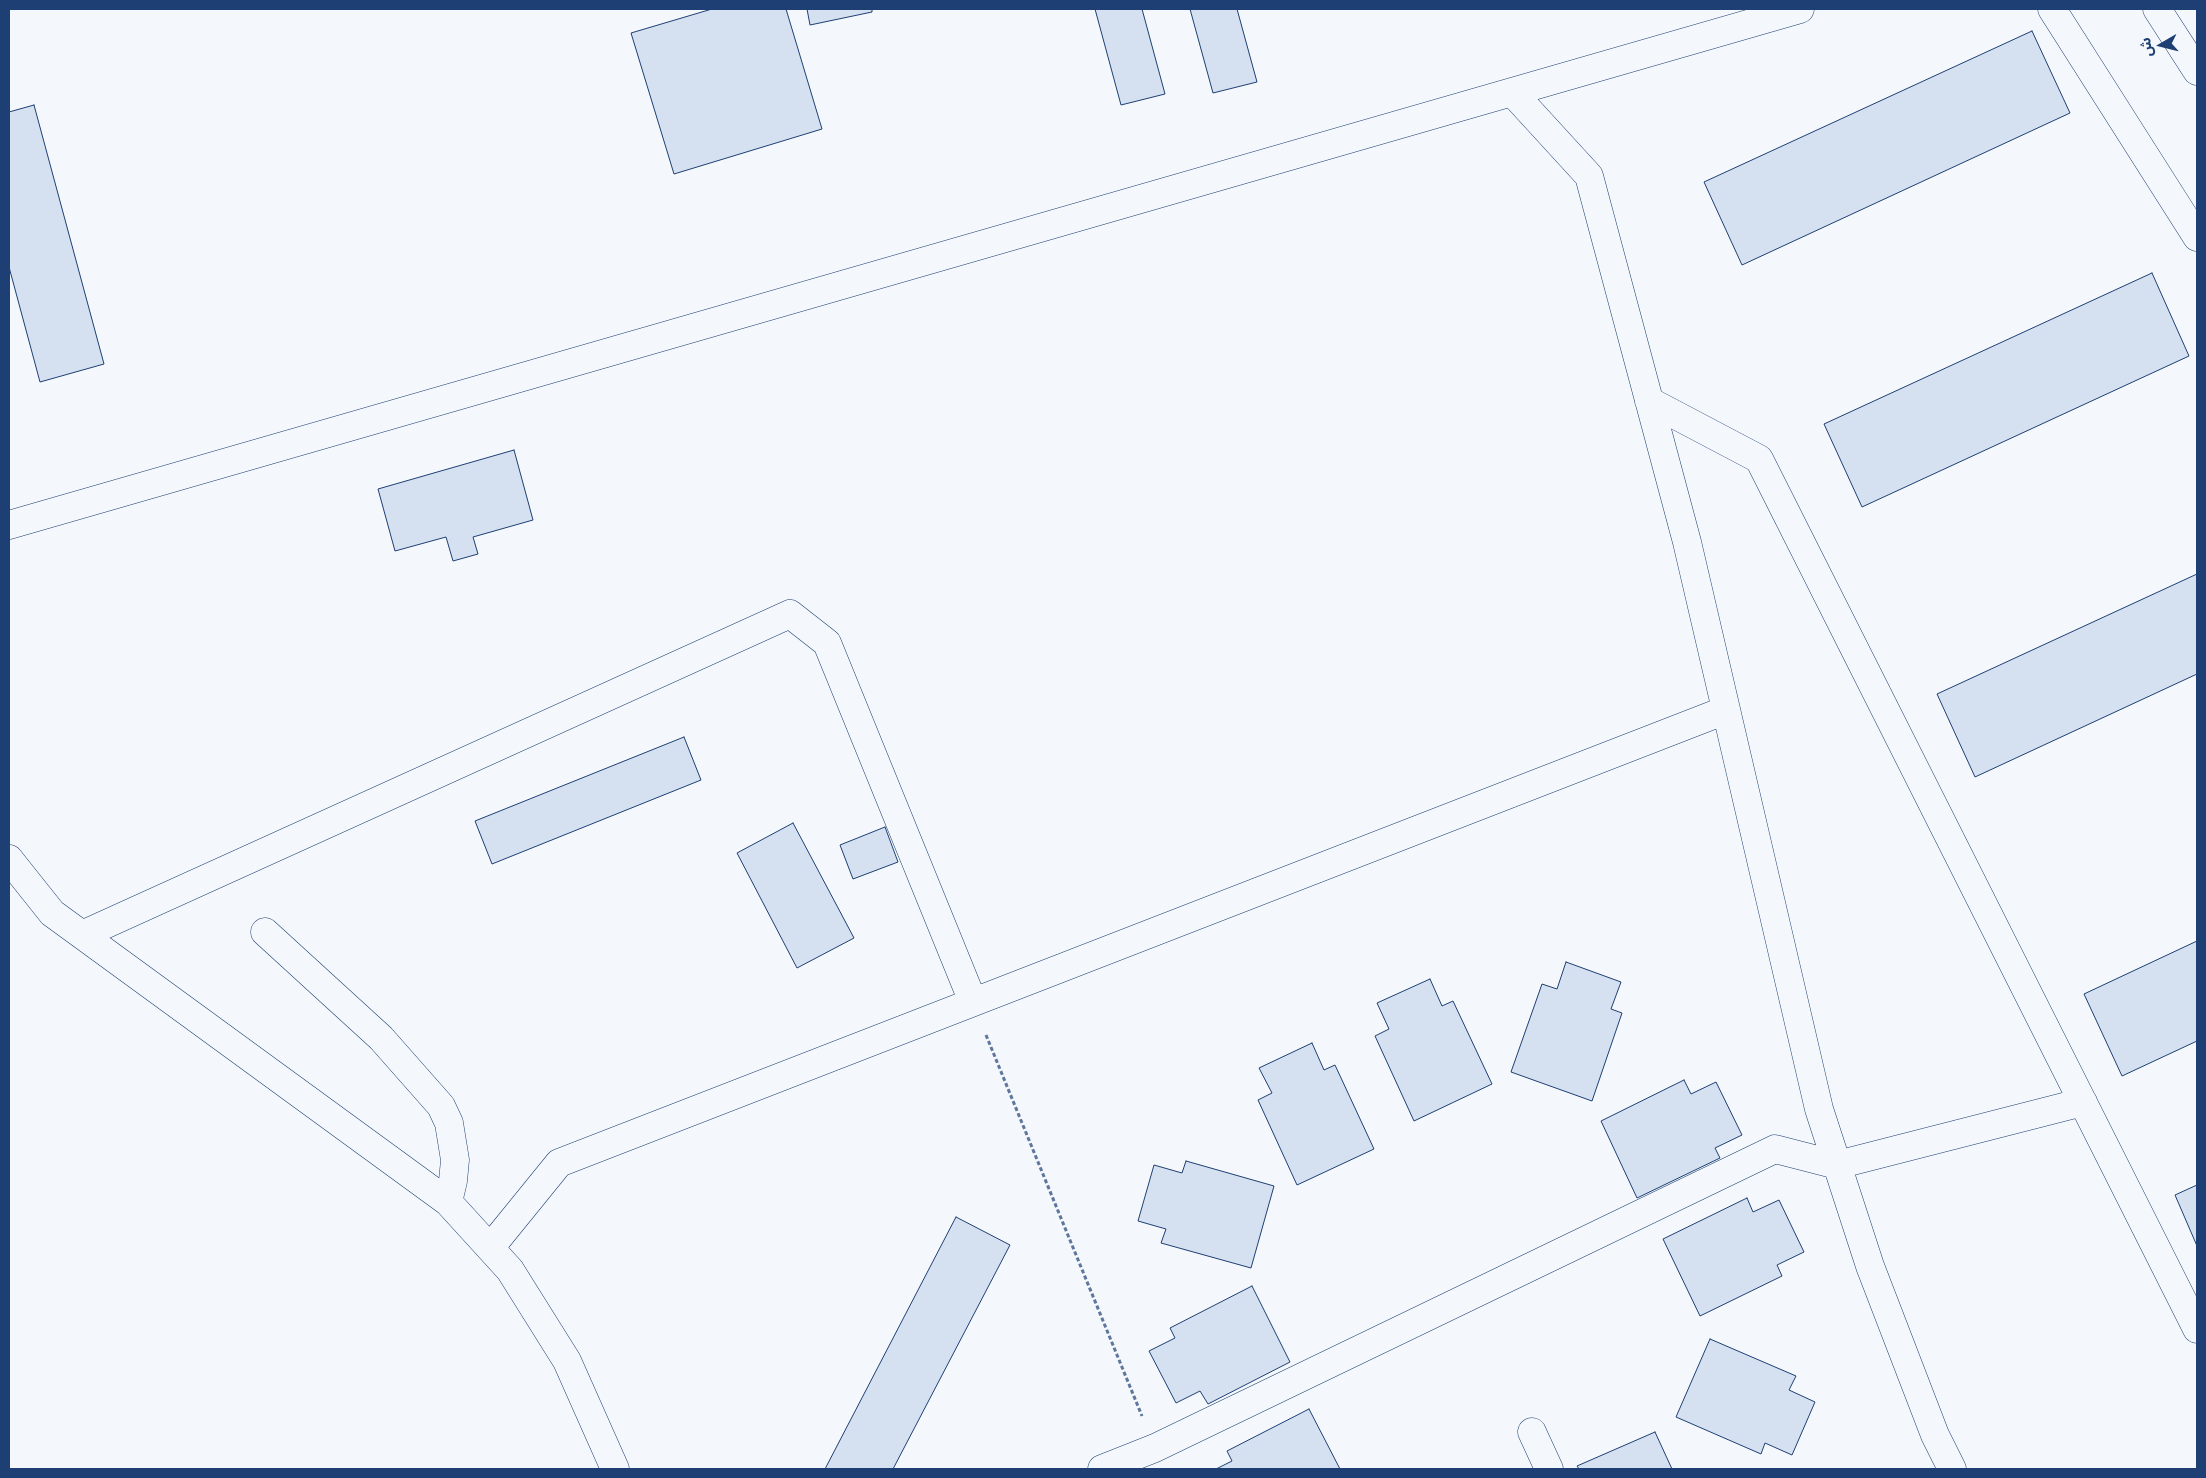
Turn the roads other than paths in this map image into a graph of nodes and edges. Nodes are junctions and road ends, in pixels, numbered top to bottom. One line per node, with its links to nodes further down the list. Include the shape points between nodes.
1 (1800, 9): 5 (main road)
2 (2052, 9): 6 (main road)
3 (2157, 9): 4 (main road)
4 (2197, 71)
5 (1513, 93): 7 (main road, via 1589,176); 8 (main road)
6 (2197, 237)
7 (1649, 401): 9 (main road); 14 (main road, via 1759,459)
8 (9, 525)
9 (1726, 710): 13 (main road); 15 (main road, via 1819,1109)
10 (9, 858): 12 (main road, via 52,913)
11 (265, 932): 16 (main road, via 381,1038 441,1106 451,1132 455,1160 454,1182)
12 (82, 935): 13 (main road, via 790,614 827,643); 16 (main road)
13 (973, 1002): 17 (main road, via 558,1163)
14 (2083, 1102): 15 (main road); 18 (main road)
15 (1837, 1165): 21 (main road, via 1775,1149 1155,1448); 23 (main road, via 1890,1320 1935,1435)
16 (448, 1202): 17 (main road)
17 (490, 1248): 20 (main road, via 510,1270 567,1361)
18 (2197, 1329)
19 (1532, 1432): 22 (main road)
20 (615, 1469)
21 (1102, 1469)
22 (1549, 1469)
23 (1952, 1469)

